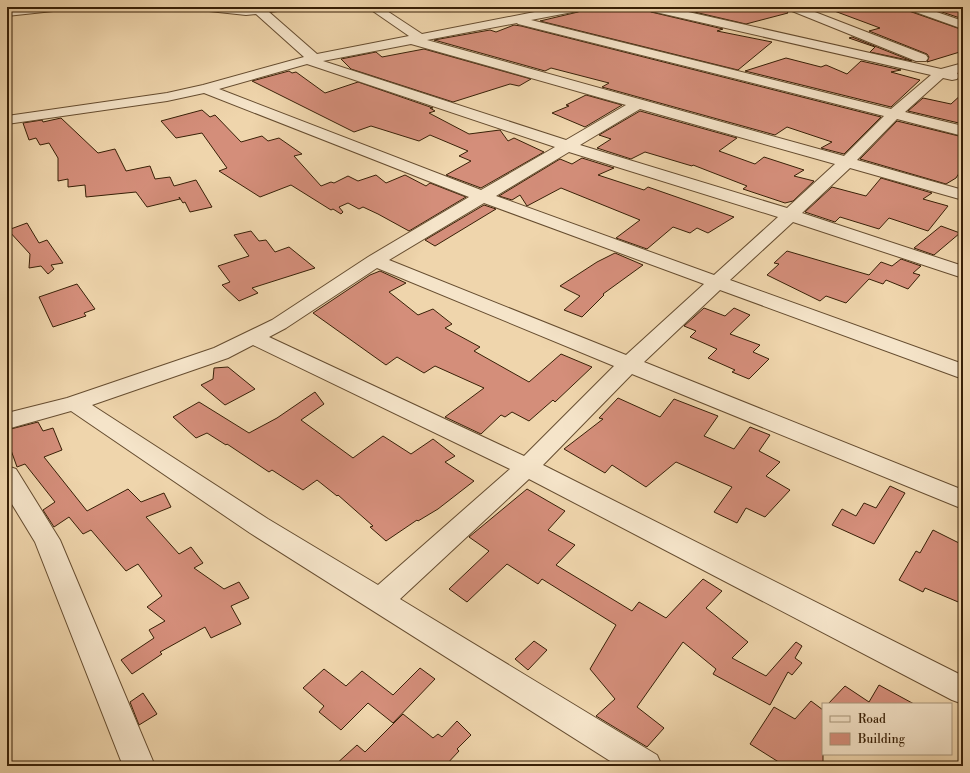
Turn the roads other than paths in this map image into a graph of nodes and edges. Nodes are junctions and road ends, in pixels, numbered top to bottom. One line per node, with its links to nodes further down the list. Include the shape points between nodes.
1 (53, 7): 11 (street)
2 (208, 7): 9 (street, via 223,10)
3 (290, 7): 10 (street)
4 (373, 7): 14 (street)
5 (578, 7): 12 (street)
6 (651, 7): 16 (street)
7 (791, 7): 16 (street)
8 (911, 7): 13 (street)
9 (244, 9): 10 (street)
10 (259, 10): 15 (street)
11 (7, 12)
12 (515, 19): 14 (street); 20 (street)
13 (963, 25)
14 (416, 39): 15 (street); 19 (street)
15 (311, 60): 18 (street); 23 (street)
16 (952, 70): 17 (street); 20 (street)
17 (963, 79)
18 (205, 89): 21 (street, via 167,97); 26 (street)
19 (639, 103): 23 (street); 24 (street)
20 (894, 114): 22 (street); 24 (street)
21 (7, 120)
22 (963, 132)
23 (567, 146): 26 (street); 27 (street)
24 (847, 162): 25 (street); 27 (street)
25 (963, 195)
26 (483, 197): 28 (street); 30 (street)
27 (790, 215): 29 (street); 30 (street)
28 (375, 261): 31 (street, via 279,324); 32 (street)
29 (963, 272)
30 (717, 282): 32 (street); 33 (street)
31 (253, 337): 34 (street, via 221,353); 36 (street)
32 (628, 365): 36 (street); 38 (street)
33 (963, 372)
34 (74, 403): 35 (street); 39 (street, via 259,526)
35 (7, 421)
36 (526, 467): 39 (street); 40 (street)
37 (7, 475): 41 (street, via 47,540)
38 (963, 500)
39 (380, 600): 42 (street)
40 (963, 691)
41 (139, 766)
42 (646, 766)

